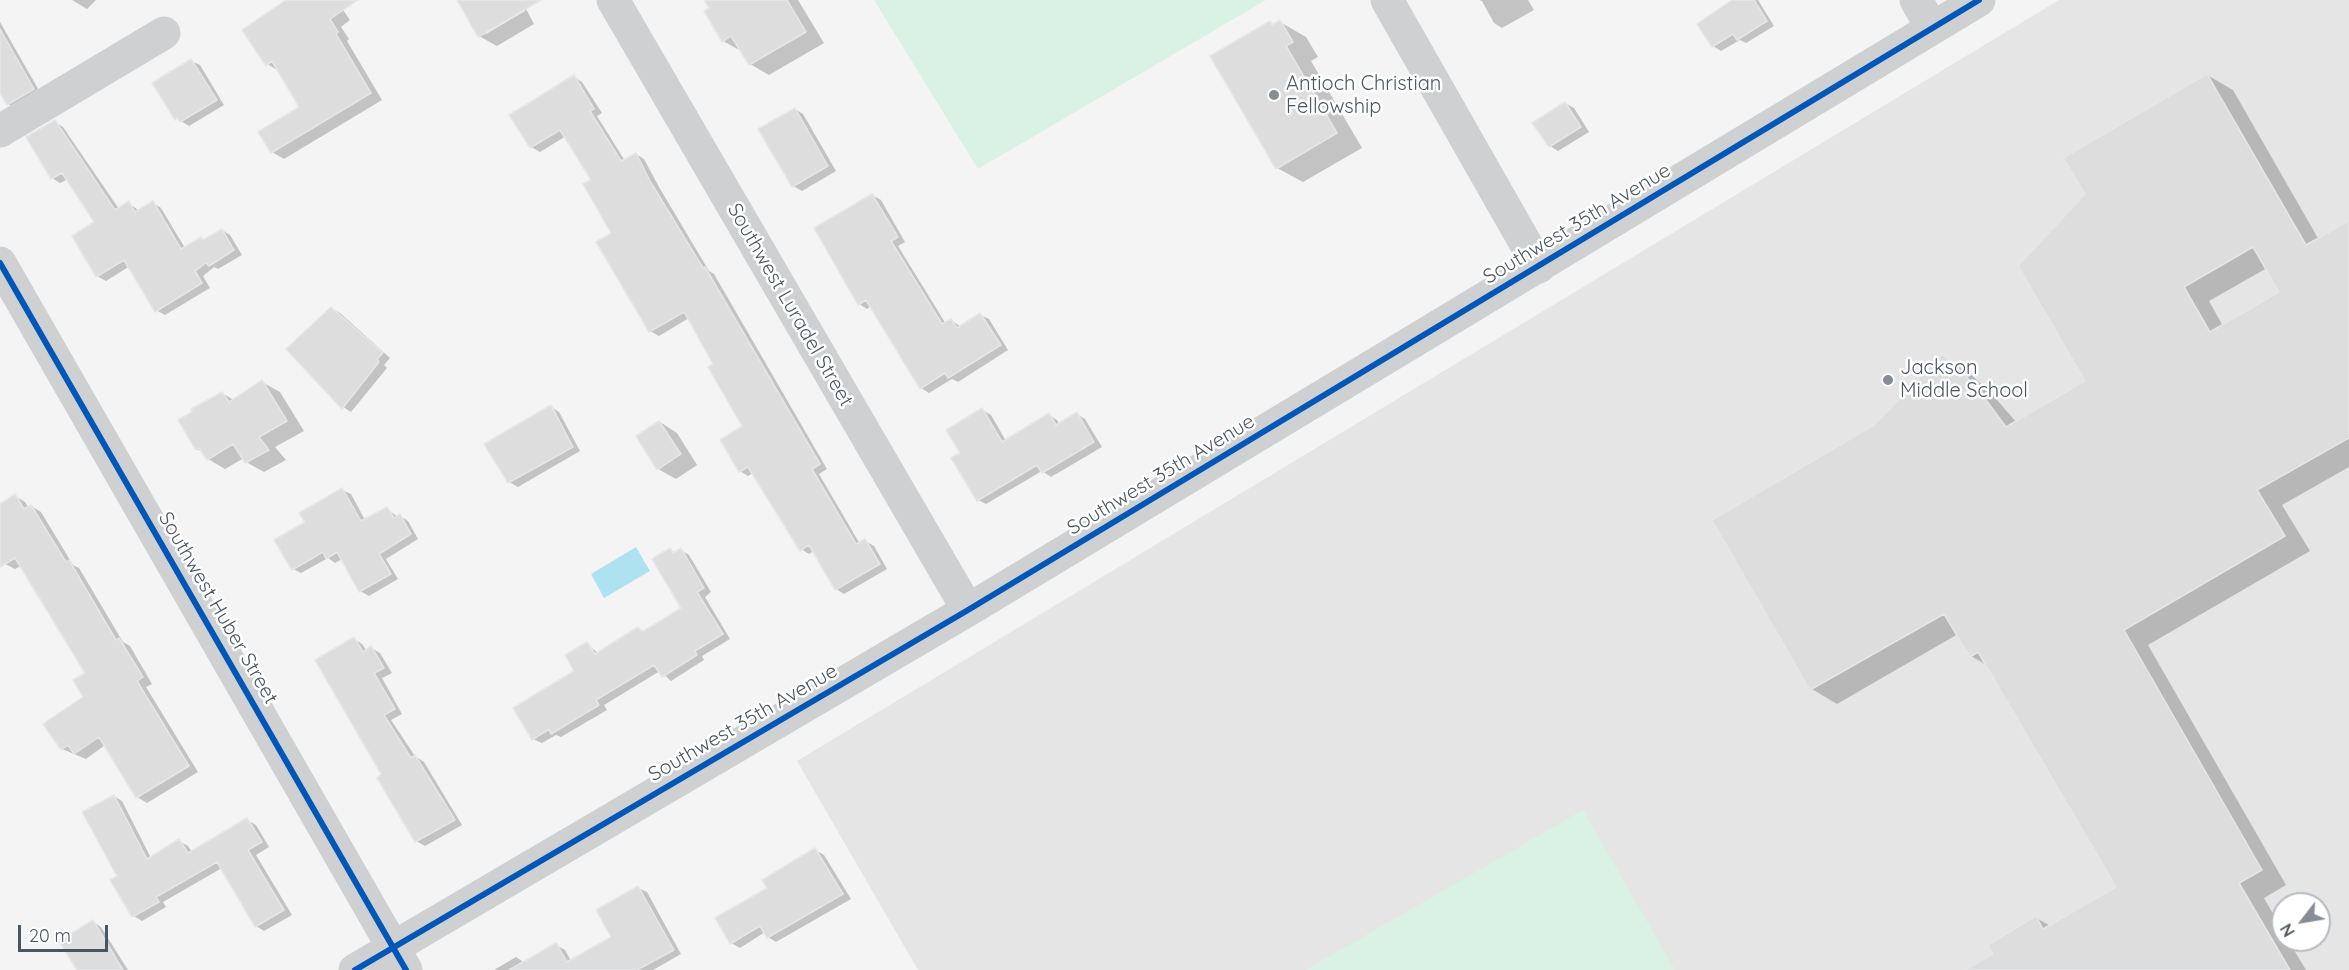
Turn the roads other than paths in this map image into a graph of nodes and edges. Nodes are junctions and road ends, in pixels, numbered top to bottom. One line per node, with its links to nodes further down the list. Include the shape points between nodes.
1 (613, 0): 10 (street, Southwest Luradel Street)
2 (1387, 0): 9 (street)
3 (1916, 0): 5 (street)
4 (1979, 0): 5 (street, Southwest 35th Avenue)
5 (1932, 28): 9 (street, Southwest 35th Avenue)
6 (164, 33): 7 (street)
7 (0, 131)
8 (0, 263): 11 (street, Southwest Huber Street)
9 (1539, 267): 10 (street, Southwest 35th Avenue)
10 (968, 610): 11 (street, Southwest 35th Avenue)
11 (400, 958): 12 (street, Southwest 35th Avenue)
12 (355, 970)

